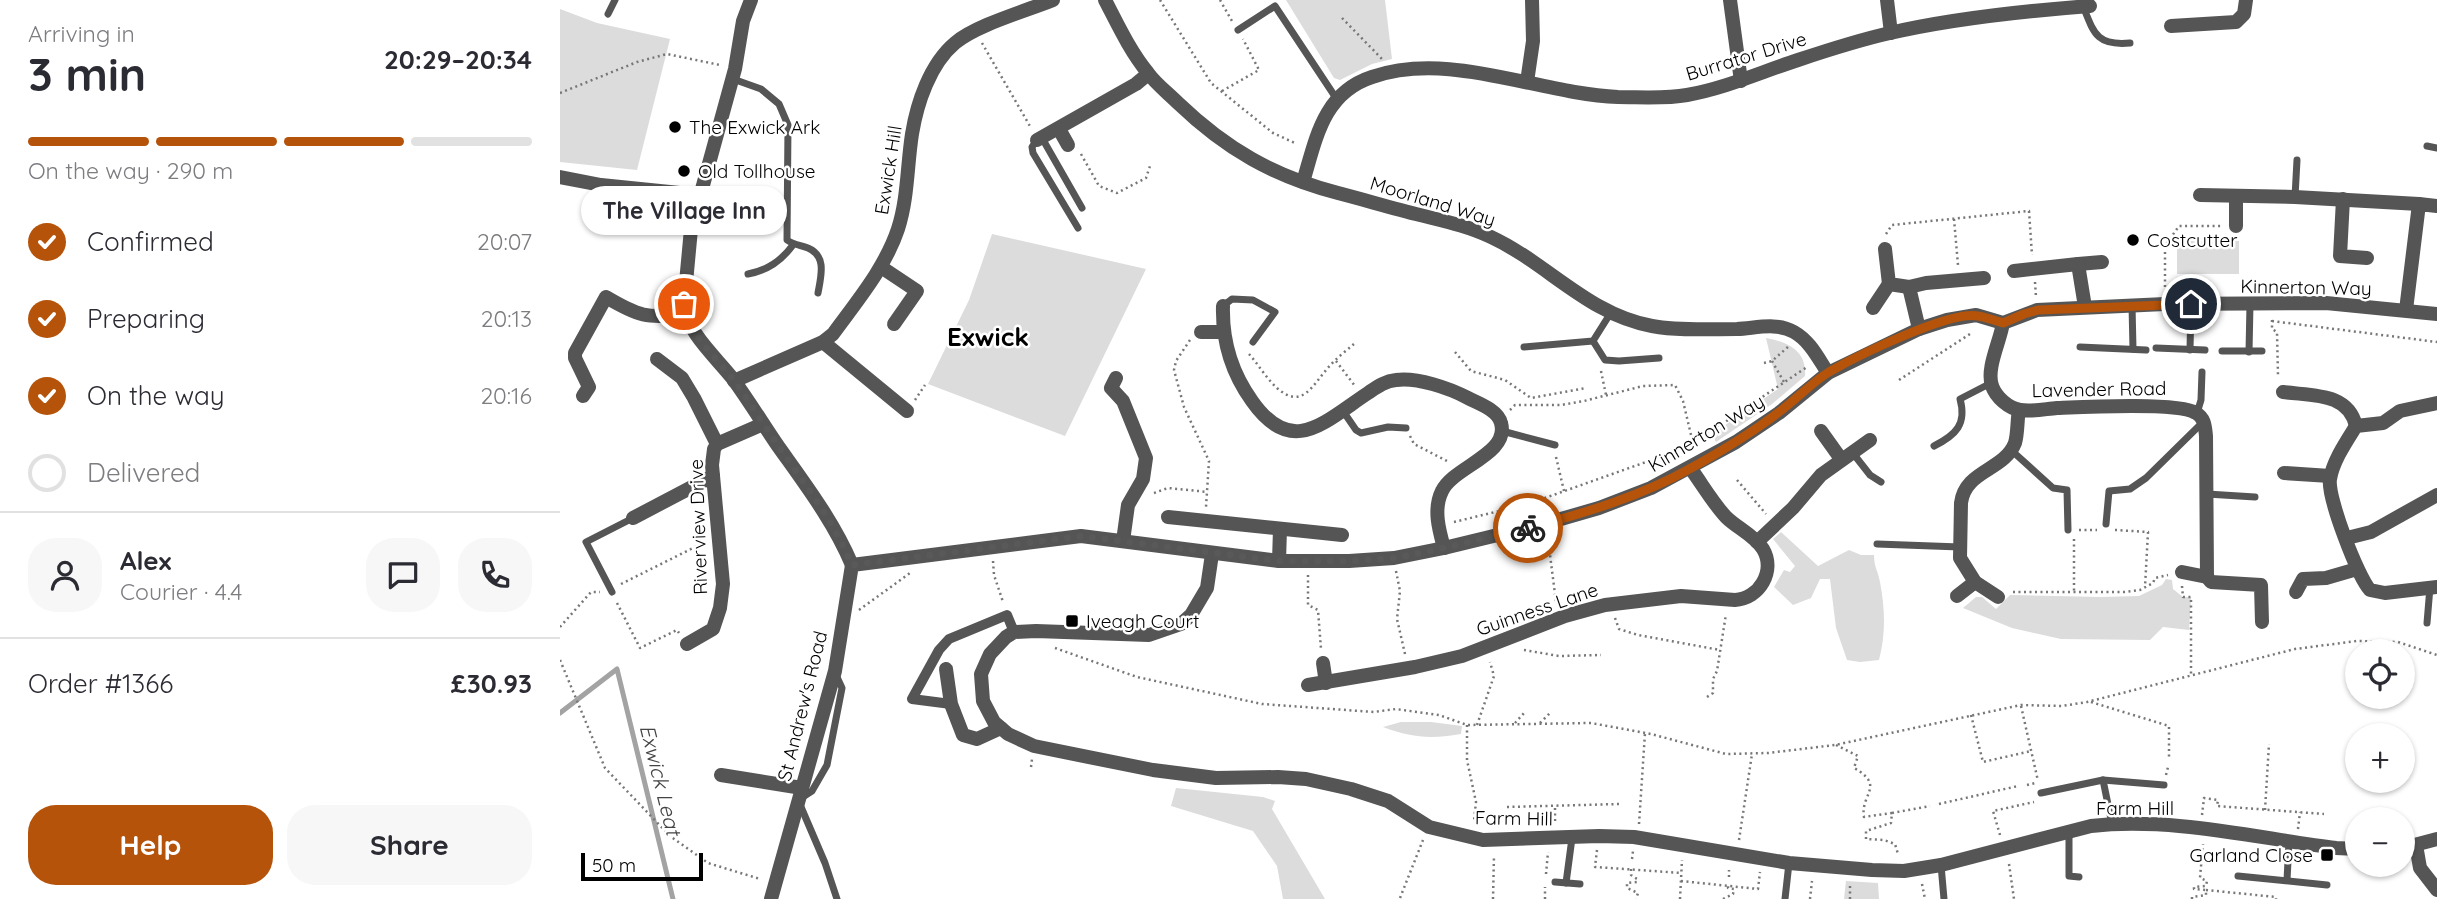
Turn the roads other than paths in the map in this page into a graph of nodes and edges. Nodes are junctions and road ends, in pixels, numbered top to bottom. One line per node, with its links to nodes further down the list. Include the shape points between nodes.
1 (615, 0): 11 (lane)
2 (751, 0): 16 (street)
3 (1053, 0): 44 (street, Exwick Hill, via 975,32 939,60 920,101 908,189)
4 (1105, 0): 17 (street, Moorland Way)
5 (1532, 0): 19 (street)
6 (1730, 0): 18 (street)
7 (1887, 0): 14 (street)
8 (2246, 0): 12 (street, via 2244,14 2236,22)
9 (2052, 5): 10 (street, Burrator Drive); 14 (street, Burrator Drive)
10 (2086, 6): 15 (lane, via 2098,37 2113,45)
11 (608, 14)
12 (2171, 26)
13 (1238, 30): 20 (lane, via 1275,6)
14 (1891, 33): 18 (street, Burrator Drive)
15 (2130, 43)
16 (734, 74): 29 (street); 39 (lane, via 779,104 788,125 787,240)
17 (1148, 74): 21 (street); 28 (street, Moorland Way, via 1223,142 1245,157)
18 (1741, 81): 19 (street, Burrator Drive, via 1684,95 1652,97 1615,97)
19 (1527, 82): 20 (street, Burrator Drive, via 1411,68 1369,78)
20 (1336, 99): 28 (street, Burrator Drive, via 1323,120)
21 (1059, 129): 22 (street); 23 (street)
22 (1040, 139): 36 (lane); 38 (lane, via 1032,147 1033,153)
23 (1068, 145)
24 (2427, 146): 25 (lane)
25 (2437, 148)
26 (2297, 160): 32 (lane)
27 (560, 177): 29 (street)
28 (1303, 182): 59 (street, Moorland Way, via 1490,236)
29 (699, 195): 58 (street, via 691,229)
30 (2200, 195): 31 (street)
31 (2236, 196): 32 (street); 37 (street)
32 (2295, 197): 33 (street)
33 (2343, 200): 34 (street); 41 (street, via 2340,256)
34 (2418, 204): 35 (street); 57 (street)
35 (2437, 206)
36 (1082, 208)
37 (2236, 226)
38 (1078, 228)
39 (793, 245): 46 (lane, via 784,258); 50 (lane, via 819,255)
40 (1885, 249): 48 (street)
41 (2367, 258)
42 (2102, 262): 43 (street)
43 (2078, 264): 45 (street); 55 (street)
44 (881, 267): 62 (street, via 917,290); 67 (street, Exwick Hill)
45 (2014, 271)
46 (748, 274)
47 (1984, 278): 49 (street)
48 (1889, 284): 49 (street); 56 (street)
49 (1909, 287): 63 (street)
50 (818, 293)
51 (2191, 304): 52 (street, Kinnerton Way); 53 (street, Kinnerton Way); 74 (lane)
52 (2250, 304): 57 (street, Kinnerton Way, via 2326,303); 78 (lane)
53 (2132, 305): 55 (street, Kinnerton Way); 72 (lane)
54 (1223, 306): 64 (street); 68 (lane, via 1232,299 1253,300 1275,312)
55 (2085, 307): 61 (street, Kinnerton Way, via 2038,310)
56 (1873, 308)
57 (2406, 310): 60 (street, Kinnerton Way)
58 (685, 314): 83 (street); 87 (street, via 658,318 634,314 606,297 575,353 589,387)
59 (1610, 314): 66 (lane); 82 (street, Moorland Way, via 1678,328 1774,326 1800,337)
60 (2437, 314)
61 (2003, 323): 63 (street, Kinnerton Way, via 1976,315); 84 (street)
62 (894, 324)
63 (1919, 329): 82 (street, Kinnerton Way)
64 (1222, 331): 65 (street); 91 (street, via 1236,376 1272,425 1282,430 1307,430)
65 (1201, 332)
66 (1593, 341): 70 (lane); 79 (lane, via 1605,360)
67 (823, 342): 83 (street, Exwick Hill); 90 (street)
68 (1254, 342)
69 (2080, 346): 72 (lane)
70 (1524, 347)
71 (2156, 348): 74 (lane)
72 (2133, 349): 73 (lane)
73 (2147, 350)
74 (2190, 350): 75 (lane)
75 (2205, 350)
76 (2222, 351): 78 (lane)
77 (2262, 351): 78 (lane)
78 (2249, 352)
79 (1659, 358)
80 (657, 359): 99 (street, via 682,378)
81 (2202, 372): 92 (lane)
82 (1828, 373): 104 (street, Kinnerton Way, via 1779,413)
83 (734, 381): 93 (street)
84 (1991, 383): 89 (street, Lavender Road, via 1998,397); 101 (lane, via 1960,399 1964,413 1959,426 1950,439)
85 (1108, 386): 119 (street, via 1123,401 1146,458)
86 (2283, 392): 94 (street, via 2338,399)
87 (583, 396)
88 (2437, 403): 94 (street, via 2399,411 2383,423)
89 (2019, 410): 92 (street, Lavender Road, via 2182,407); 102 (street)
90 (907, 411)
91 (1343, 411): 95 (lane, via 1362,433); 96 (street, via 1394,374 1461,394 1497,416)
92 (2201, 417): 109 (street, via 2206,436); 114 (lane, via 2146,478 2130,489 2109,491)
93 (763, 424): 99 (street, Riverview Drive); 126 (street, via 817,502)
94 (2356, 426): 107 (street)
95 (1406, 428)
96 (1502, 431): 100 (lane); 123 (street, via 1494,448 1441,492 1437,511)
97 (1822, 431): 103 (street)
98 (1870, 440): 103 (street)
99 (717, 444): 106 (street, Riverview Drive)
100 (1555, 445)
101 (1934, 446)
102 (2011, 450): 116 (lane, via 2053,488 2067,490); 122 (street, via 1974,478 1962,495)
103 (1846, 455): 108 (lane); 121 (street, via 1821,475)
104 (1691, 469): 121 (street, via 1726,516); 123 (street, Kinnerton Way, via 1599,509)
105 (2284, 473): 107 (street)
106 (713, 476): 113 (street); 139 (street, Riverview Drive, via 723,584 720,608 713,629)
107 (2330, 476): 118 (street, via 2331,498)
108 (1881, 482)
109 (2206, 494): 111 (lane); 129 (street)
110 (2437, 495): 118 (street, via 2380,527)
111 (2255, 497)
112 (1168, 517): 115 (street)
113 (634, 518): 132 (lane, via 586,542)
114 (2107, 527)
115 (1280, 530): 117 (street); 125 (street)
116 (2067, 530)
117 (1342, 535)
118 (2347, 538): 127 (street)
119 (1123, 541): 124 (street, Kinnerton Way); 126 (street, Kinnerton Way, via 1081,536)
120 (1877, 544): 122 (lane)
121 (1760, 546): 142 (street, Guinness Lane, via 1767,559 1763,584 1746,600 1663,597 1610,604 1556,619 1462,656)
122 (1960, 547): 130 (street, via 1960,558)
123 (1444, 548): 125 (street, Kinnerton Way, via 1394,558)
124 (1213, 554): 125 (street, Kinnerton Way); 138 (street, via 1207,588 1181,624 1149,635)
125 (1279, 561)
126 (852, 565): 150 (street, St Andrew's Road, via 835,671)
127 (2357, 569): 131 (street, via 2370,590 2378,592); 133 (street, via 2304,579)
128 (2182, 572): 129 (street)
129 (2207, 577): 136 (street, via 2211,582 2261,585)
130 (1975, 582): 134 (street); 135 (street)
131 (2433, 587): 137 (lane)
132 (611, 591)
133 (2296, 592)
134 (1995, 594)
135 (1957, 596)
136 (2262, 622)
137 (2427, 623)
138 (1014, 632): 144 (street, via 1007,615 949,639 939,650 912,699); 145 (street, Farm Hill, via 996,646 981,674 982,701)
139 (687, 644)
140 (1323, 663): 142 (street)
141 (946, 669): 144 (street)
142 (1326, 683): 143 (street, Guinness Lane)
143 (1308, 685)
144 (951, 704): 145 (street, via 963,735 977,739)
145 (1001, 728): 153 (street, Farm Hill, via 1034,746 1153,771 1328,784 1388,801 1429,827 1473,838)
146 (721, 775): 150 (street)
147 (2103, 780): 148 (lane); 149 (lane); 151 (lane)
148 (2164, 785)
149 (2040, 793)
150 (800, 794): 169 (street, St Andrew's Road); 170 (lane)
151 (2112, 824): 152 (street, Farm Hill); 155 (street, Farm Hill, via 2160,825)
152 (2069, 832): 160 (street, Farm Hill); 162 (lane, via 2069,876)
153 (1572, 838): 159 (street, Farm Hill, via 1638,838); 165 (lane)
154 (2437, 839): 156 (street)
155 (2289, 842): 157 (street, Farm Hill); 163 (lane)
156 (2415, 844)
157 (2345, 848)
158 (2415, 858): 168 (street)
159 (1789, 863): 160 (street, Farm Hill, via 1904,871); 171 (lane)
160 (1941, 865): 172 (lane)
161 (2238, 876): 163 (lane)
162 (2079, 877)
163 (2287, 880): 167 (lane)
164 (1555, 882): 165 (lane)
165 (1566, 883): 166 (lane)
166 (1580, 884)
167 (2327, 885)
168 (2437, 890)
169 (771, 899)
170 (837, 899)
171 (1785, 899)
172 (1944, 899)

